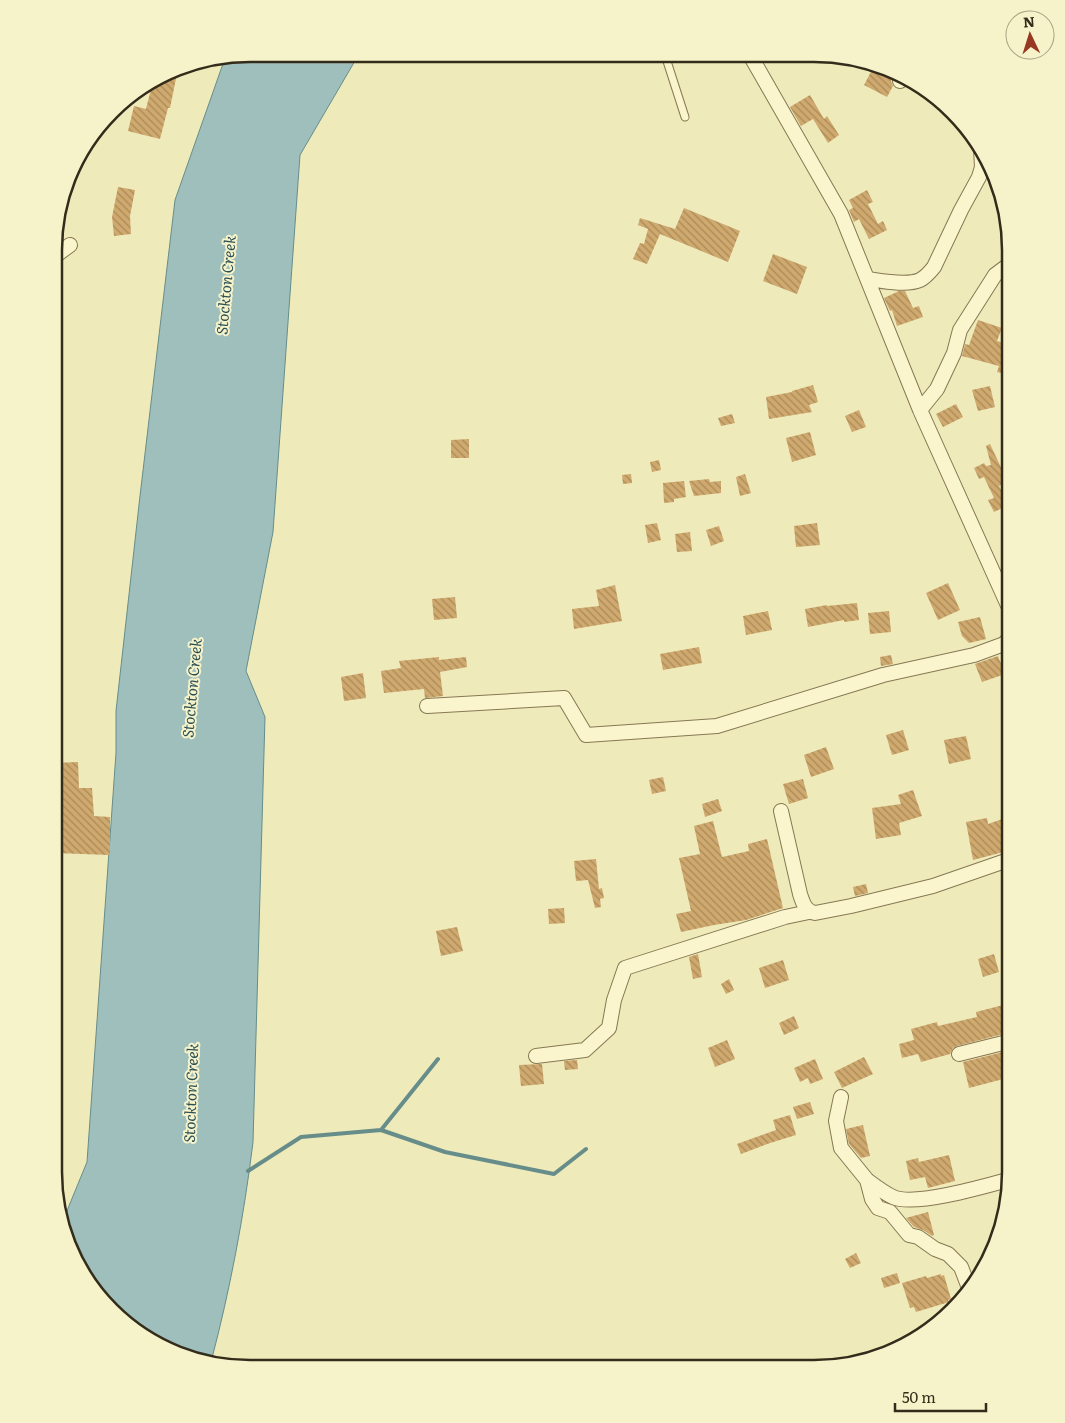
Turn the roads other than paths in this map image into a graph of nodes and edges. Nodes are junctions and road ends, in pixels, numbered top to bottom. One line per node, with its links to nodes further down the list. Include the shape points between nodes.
1 (667, 62): 3 (lane)
2 (754, 62): 8 (street, via 841,214)
3 (685, 117)
4 (982, 165): 8 (street, via 979,177 928,275 910,282)
5 (70, 245): 6 (street)
6 (62, 251)
7 (1002, 270): 9 (street, via 995,275 960,330 954,353 937,389)
8 (868, 279): 9 (street)
9 (920, 410): 10 (street)
10 (1002, 592)
11 (1002, 645): 12 (street, via 974,656 883,675 717,726 586,735 564,698)
12 (427, 706)
13 (781, 811): 15 (street, via 800,894)
14 (1002, 862): 15 (street, via 925,888 823,912)
15 (809, 912): 18 (street, via 625,968 609,1028 585,1050)
16 (1002, 1043): 17 (street)
17 (959, 1054)
18 (536, 1056)
19 (841, 1097): 20 (street, via 836,1121 841,1148)
20 (867, 1180): 21 (street, via 894,1198 905,1200 934,1197); 22 (street, via 878,1208 890,1212 909,1235 948,1254 961,1267)
21 (1002, 1181)
22 (967, 1283)

